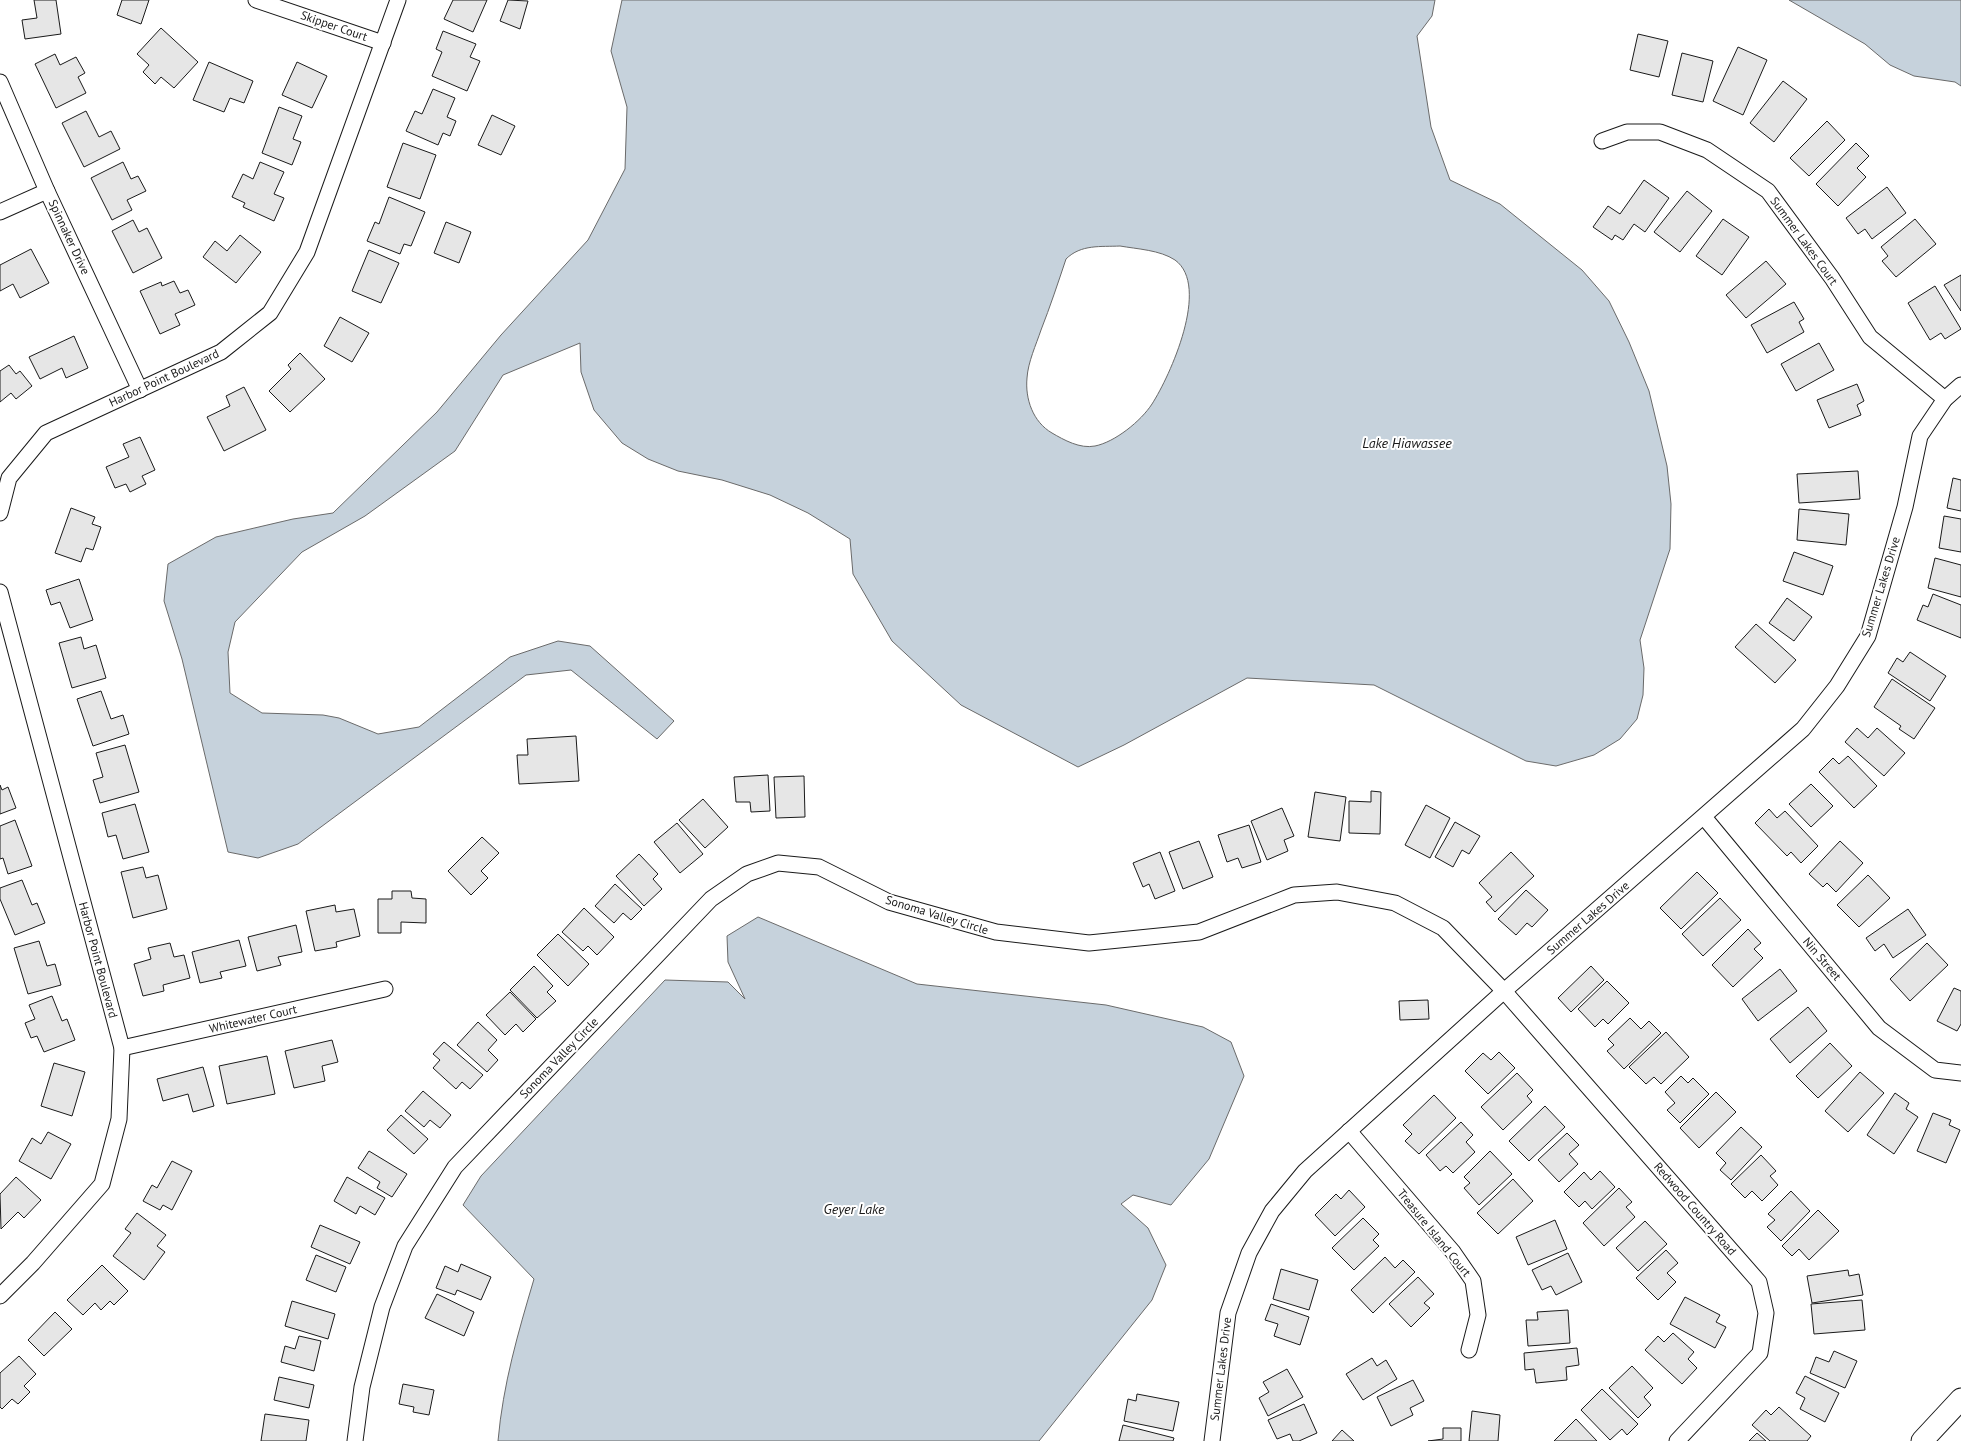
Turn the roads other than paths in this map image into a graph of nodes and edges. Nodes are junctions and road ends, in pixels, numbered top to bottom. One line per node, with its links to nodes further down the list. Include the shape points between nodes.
1 (256, 0): 3 (street, Skipper Court)
2 (398, 0): 3 (street, Harbor Point Boulevard)
3 (383, 43): 9 (street, Harbor Point Boulevard, via 307,252 270,313 221,352)
4 (0, 82): 6 (street, Spinnaker Drive)
5 (1602, 141): 10 (street, Summer Lakes Court, via 1627,132 1660,132 1706,150 1768,191 1832,278 1870,337)
6 (47, 191): 7 (street); 9 (street, Spinnaker Drive)
7 (0, 212)
8 (1961, 385): 10 (street, Summer Lakes Drive)
9 (140, 390): 11 (street, Harbor Point Boulevard, via 46,434 10,478)
10 (1945, 399): 13 (street, Summer Lakes Drive, via 1920,436 1905,507 1868,636 1837,686 1803,728)
11 (0, 513)
12 (0, 592): 16 (street, Harbor Point Boulevard)
13 (1704, 817): 15 (street, Summer Lakes Drive); 17 (street, Nin Street, via 1879,1028 1935,1070)
14 (385, 989): 16 (street, Whitewater Court)
15 (1504, 991): 18 (street, Summer Lakes Drive); 22 (street, Sonoma Valley Circle, via 1443,928 1395,903 1337,892 1294,895 1199,932 1089,943 996,932 960,922 889,902 819,867 778,863 747,874 711,899 455,1167 405,1246 382,1307 362,1387); 24 (street, Redwood Country Road, via 1759,1282 1766,1313 1760,1353)
16 (122, 1048): 19 (street, Harbor Point Boulevard, via 119,1120 102,1184)
17 (1961, 1073)
18 (1349, 1131): 20 (street, Treasure Island Court, via 1453,1252 1473,1281 1478,1315); 23 (street, Summer Lakes Drive, via 1304,1171 1278,1204 1249,1253 1228,1313)
19 (0, 1296)
20 (1469, 1350)
21 (1961, 1399): 25 (street)
22 (355, 1441)
23 (1212, 1441)
24 (1677, 1441)
25 (1922, 1441)

